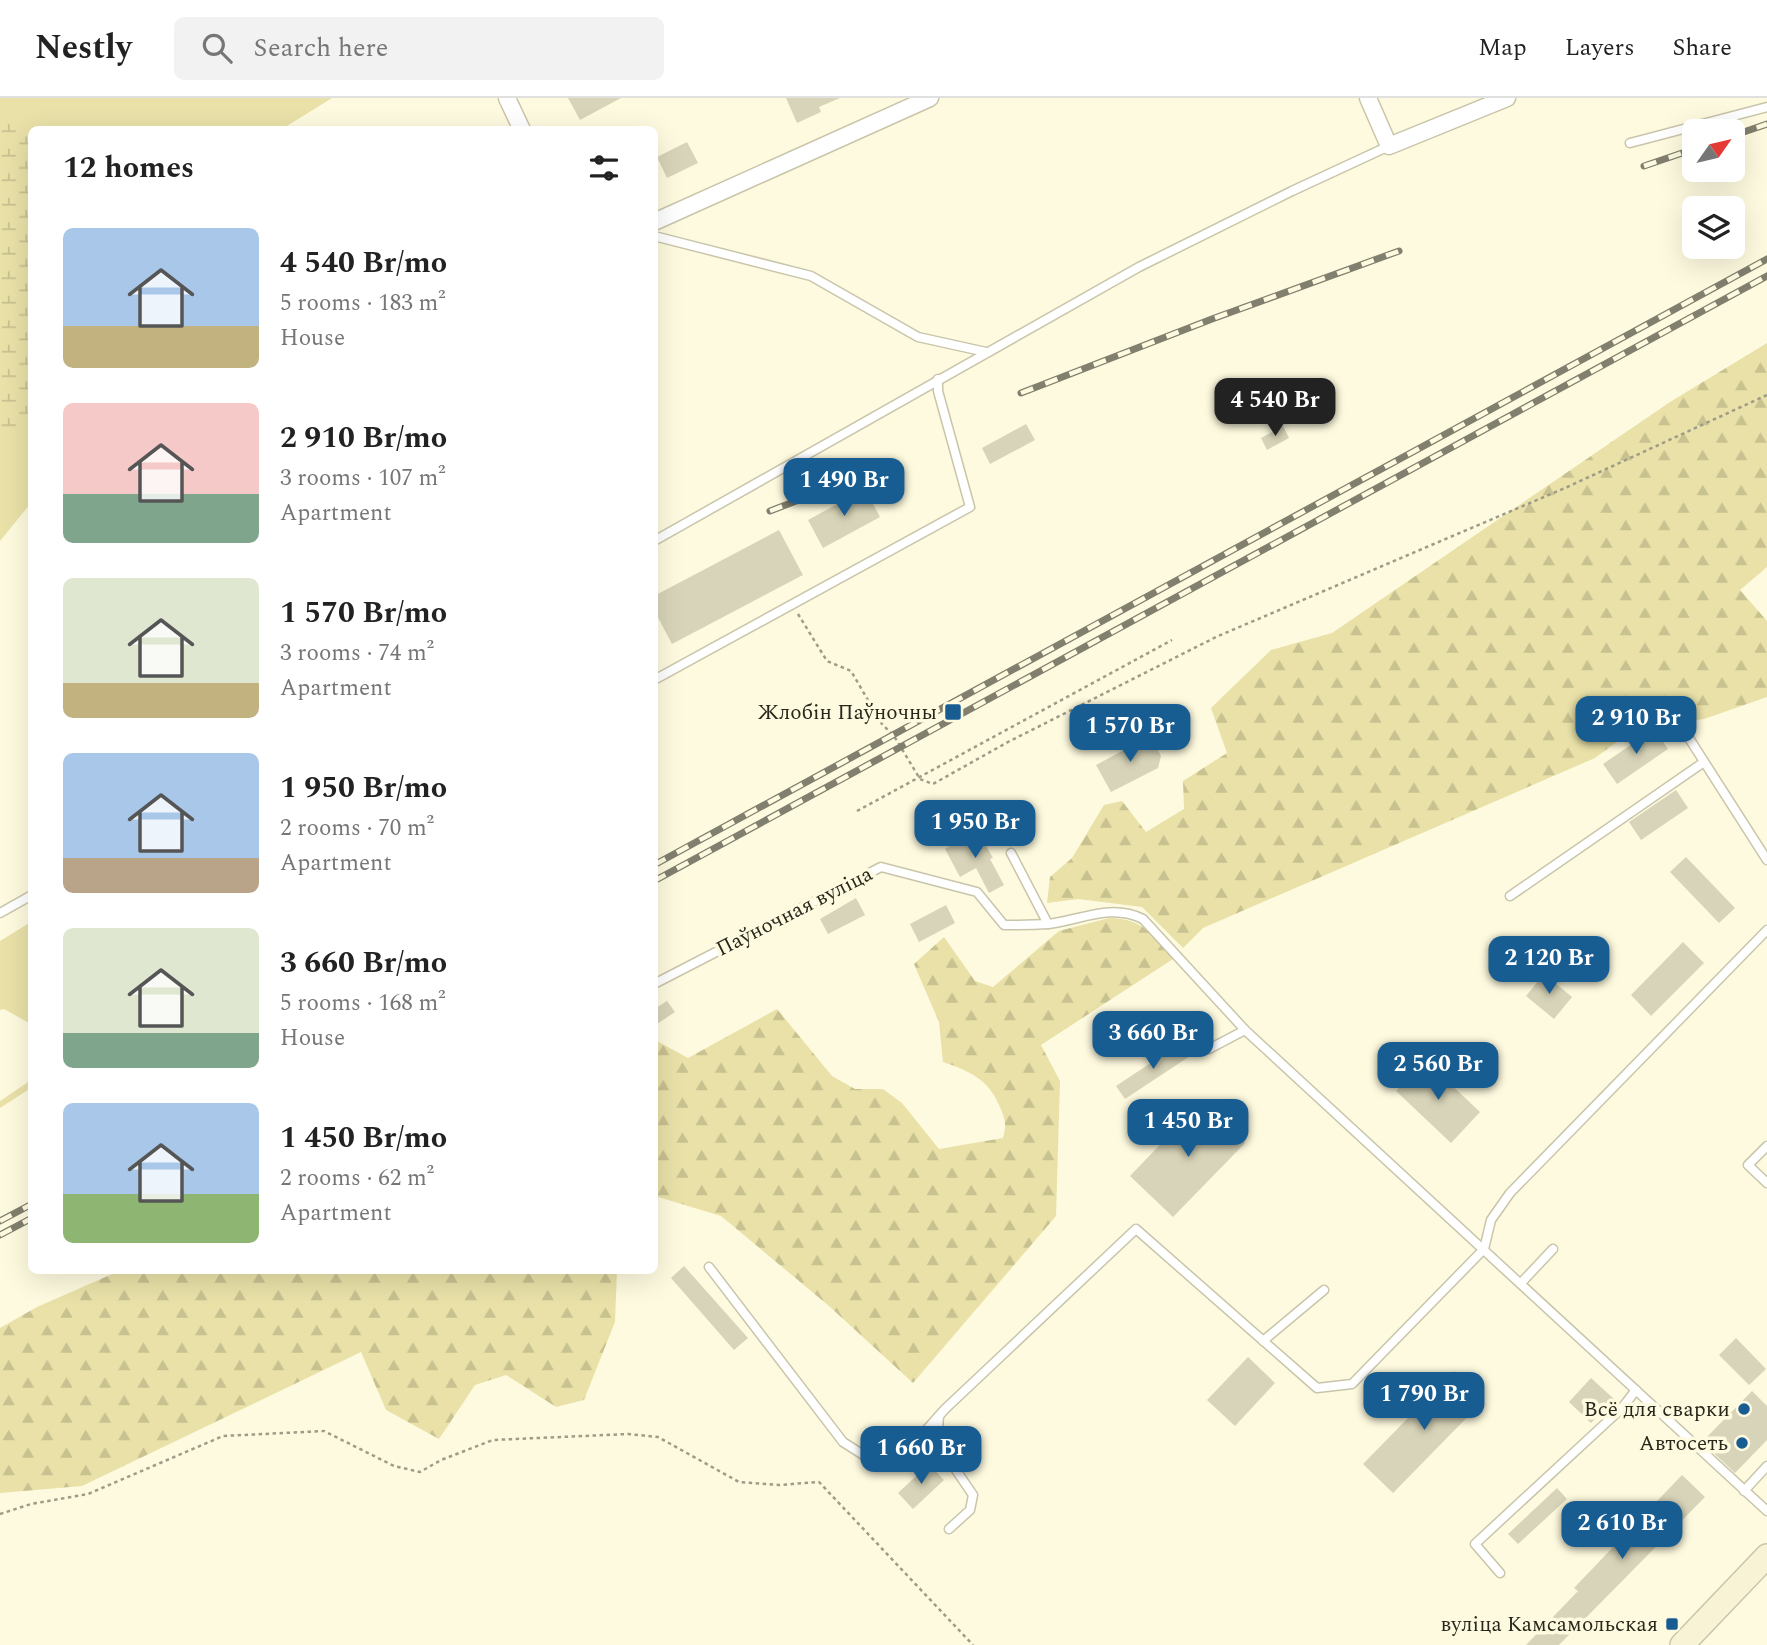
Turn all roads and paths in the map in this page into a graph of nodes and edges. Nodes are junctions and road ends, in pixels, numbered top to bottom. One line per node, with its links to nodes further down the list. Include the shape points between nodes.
1 (507, 98): 6 (street)
2 (930, 98): 9 (street)
3 (1368, 98): 8 (street)
4 (1507, 98): 8 (street)
5 (1767, 107): 7 (lane)
6 (520, 126)
7 (1630, 143)
8 (1389, 146): 11 (lane, via 1139,267)
9 (658, 220)
10 (658, 237): 11 (lane, via 811,276 918,337)
11 (986, 352): 12 (lane)
12 (938, 379): 14 (lane); 15 (lane, via 937,391 970,508)
13 (1767, 396): 20 (path, via 1216,637 933,784)
14 (658, 539)
15 (793, 604): 17 (lane); 20 (path, via 827,660 850,671)
16 (1172, 640): 20 (path)
17 (658, 678)
18 (1687, 735): 19 (lane)
19 (1704, 762): 23 (lane); 24 (lane)
20 (919, 778): 21 (path)
21 (857, 811)
22 (1011, 853): 27 (lane)
23 (1767, 860)
24 (1510, 896)
25 (28, 897): 26 (lane)
26 (0, 913)
27 (1048, 924): 29 (lane, Паўночная вуліца, via 1004,925 977,892 881,867); 31 (lane, via 1111,912 1129,912 1143,919)
28 (1767, 930): 34 (lane, via 1510,1193 1491,1220)
29 (658, 982)
30 (1164, 1027): 31 (lane, via 1182,1030 1201,1048 1209,1049)
31 (1245, 1030): 34 (lane)
32 (1767, 1146): 33 (lane, via 1748,1166)
33 (1767, 1182)
34 (1484, 1249): 37 (lane); 39 (lane, via 1352,1384 1317,1388)
35 (1553, 1250): 37 (lane)
36 (709, 1267): 41 (lane, via 843,1442 865,1456 893,1457 913,1445)
37 (1521, 1283): 40 (lane)
38 (1324, 1290): 39 (lane)
39 (1263, 1340): 41 (lane, via 1136,1230)
40 (1636, 1390): 43 (lane); 48 (lane, via 1475,1544)
41 (939, 1416): 46 (lane, via 937,1442 973,1495 970,1510)
42 (1767, 1466): 43 (lane)
43 (1744, 1490): 44 (lane)
44 (1767, 1511)
45 (0, 1514): 49 (path, via 88,1494 223,1436 324,1431 394,1466 420,1472 493,1440 628,1434 657,1437 739,1482 819,1482)
46 (949, 1529)
47 (1767, 1556): 50 (main road)
48 (1500, 1573)
49 (972, 1645)
50 (1682, 1645)

